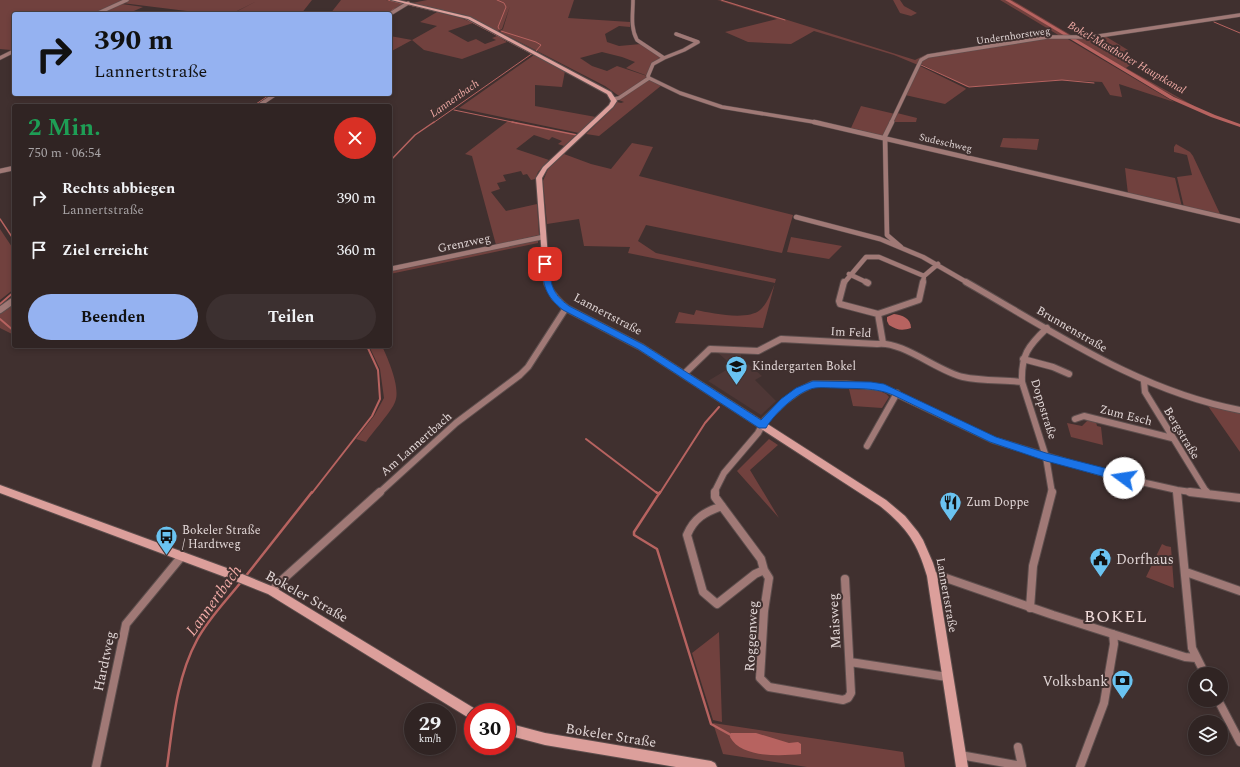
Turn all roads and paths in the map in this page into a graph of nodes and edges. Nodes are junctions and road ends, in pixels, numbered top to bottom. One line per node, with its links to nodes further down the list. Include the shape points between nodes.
1 (127, 0): 5 (street)
2 (393, 0): 4 (street)
3 (634, 0): 11 (street, via 632,30 635,37)
4 (408, 3): 6 (street); 14 (street, via 469,18 598,86)
5 (100, 12)
6 (392, 13)
7 (1240, 16): 16 (street, Undernhorstweg, via 1092,37 1047,37 928,56 921,60)
8 (676, 34): 11 (street, via 698,42)
9 (12, 52): 10 (street)
10 (0, 58)
11 (664, 58): 12 (street, via 653,64)
12 (649, 78): 14 (street); 16 (street, Sudeschweg, via 680,93 722,108 828,124)
13 (273, 96): 15 (street)
14 (614, 99): 22 (street, Lannertstraße, via 608,110 542,173 539,181)
15 (261, 104)
16 (884, 136): 20 (street, Sudeschweg); 21 (street)
17 (12, 168): 18 (street)
18 (0, 171)
19 (796, 217): 23 (street, Brunnenstraße)
20 (1240, 221)
21 (887, 235): 23 (street); 24 (street, Brunnenstraße)
22 (543, 237): 26 (street, Grenzweg); 31 (street, Lannertstraße, via 547,284 557,302)
23 (880, 239): 24 (street, Brunnenstraße)
24 (901, 247): 25 (street, Brunnenstraße)
25 (938, 264): 28 (street); 34 (street, Brunnenstraße)
26 (392, 269)
27 (849, 274): 28 (street, via 866,257 879,257); 29 (street); 33 (street, via 844,281 840,304)
28 (924, 276): 33 (street, via 919,300)
29 (868, 283)
30 (12, 301): 32 (street)
31 (566, 308): 37 (street, Lannertstraße, via 641,347); 58 (street, Am Lannertbach, via 528,367 520,375 456,423)
32 (0, 310)
33 (878, 314): 35 (street)
34 (1047, 328): 36 (street, Doppstraße, via 1028,346); 40 (street, Brunnenstraße)
35 (883, 343): 37 (street, Im Feld, via 781,339 758,351 710,349); 39 (street, Im Feld, via 962,377)
36 (1023, 359): 38 (street, Doppstraße); 39 (street, Doppstraße)
37 (684, 374): 44 (street, Lannertstraße)
38 (1069, 374)
39 (1022, 382): 47 (street, Doppstraße)
40 (1144, 382): 42 (street, Brunnenstraße, via 1185,397); 45 (street, Bergstraße, via 1145,392)
41 (897, 393): 44 (street, Roggenweg, via 871,386 813,384 785,401 765,420); 46 (street); 47 (street, Roggenweg, via 993,440)
42 (1240, 410)
43 (1075, 419): 45 (street, Zum Esch, via 1084,416)
44 (763, 426): 52 (street, Roggenweg, via 730,464 715,488 715,497); 56 (street, Lannertstraße, via 900,516 921,542)
45 (1172, 438): 50 (street, Bergstraße)
46 (867, 446)
47 (1046, 457): 49 (street, Roggenweg); 60 (street, Doppstraße, via 1052,492 1033,566)
48 (0, 489): 53 (street, Bokeler Straße)
49 (1177, 490): 50 (street, Roggenweg); 55 (street)
50 (1207, 494): 51 (street, Roggenweg)
51 (1240, 498)
52 (722, 506): 54 (street, Roggenweg, via 761,559); 54 (street, via 700,514 687,535 703,592 717,604 755,574)
53 (182, 556): 58 (street, Bokeler Straße); 72 (street, Hardtweg, via 126,624)
54 (764, 570): 63 (street, Roggenweg, via 769,578 764,611 760,678 763,682 769,687 842,700 848,698 851,693)
55 (1186, 572): 59 (street); 62 (street, via 1192,648)
56 (932, 576): 60 (street, via 943,577); 65 (street, Lannertstraße)
57 (845, 579): 63 (street, Maisweg)
58 (272, 591): 67 (street, Bokeler Straße)
59 (1240, 591)
60 (1030, 608): 61 (street)
61 (1113, 634): 62 (street); 75 (street, via 1114,644 1104,703)
62 (1196, 658): 64 (street)
63 (850, 662): 65 (street)
64 (1200, 667)
65 (947, 677): 71 (street, Lannertstraße)
66 (1222, 707): 69 (street)
67 (464, 708)
68 (516, 731): 73 (street, Bokeler Straße, via 545,739)
69 (1240, 742)
70 (1018, 747): 71 (street, via 1022,766)
71 (960, 755): 74 (street, Lannertstraße)
72 (96, 767)
73 (711, 767)
74 (962, 767)
75 (1080, 767)

